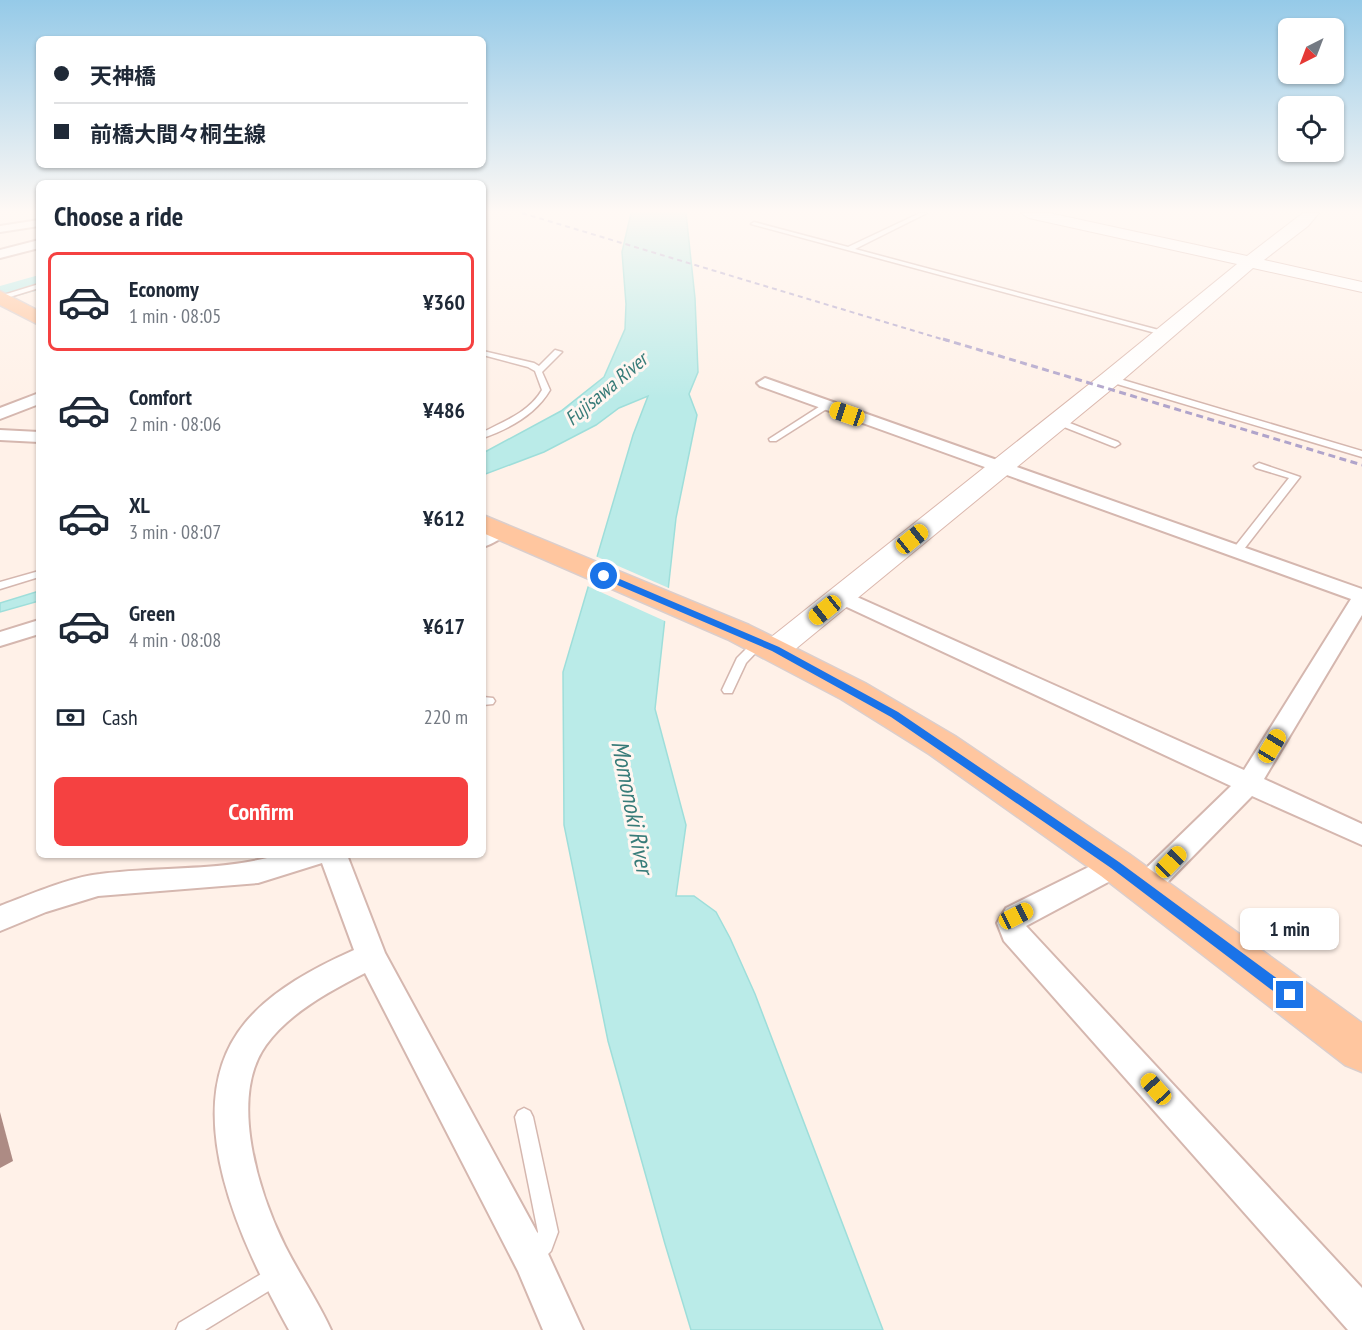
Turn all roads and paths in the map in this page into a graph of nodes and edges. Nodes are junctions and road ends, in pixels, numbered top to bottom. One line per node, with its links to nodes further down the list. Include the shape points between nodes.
1 (947, 275): 8 (lane)
2 (1235, 275): 8 (street)
3 (1309, 275): 5 (street)
4 (36, 287): 6 (lane)
5 (1362, 287)
6 (0, 297): 7 (main road)
7 (36, 317)
8 (1166, 333): 12 (street)
9 (558, 352): 11 (lane)
10 (486, 354): 11 (lane)
11 (538, 370): 18 (lane, via 546,390 542,397 519,417)
12 (1110, 379): 17 (street); 23 (lane)
13 (765, 384): 15 (street)
14 (36, 399): 16 (street)
15 (825, 406): 21 (lane); 25 (street)
16 (0, 414)
17 (1057, 422): 22 (lane); 25 (street)
18 (486, 434)
19 (1, 435): 20 (street)
20 (36, 437)
21 (773, 439)
22 (1115, 444)
23 (1362, 454)
24 (1259, 466): 27 (lane, via 1294,477)
25 (1001, 467): 27 (street); 30 (street)
26 (488, 532): 34 (main road, via 543,550)
27 (1237, 552): 31 (street)
28 (36, 575): 29 (lane)
29 (0, 586)
30 (841, 597): 34 (street); 36 (street)
31 (1362, 597): 36 (street)
32 (36, 634): 33 (street)
33 (0, 639)
34 (768, 646): 35 (lane, via 741,661); 40 (main road, via 894,714)
35 (728, 690)
36 (1249, 783): 37 (street); 41 (street)
37 (1362, 835)
38 (303, 858): 42 (street, via 258,872 98,885)
39 (334, 858): 43 (street)
40 (1115, 865): 41 (main road); 48 (street, via 1016,916 1011,924 1014,932)
41 (1145, 887): 44 (main road)
42 (0, 919)
43 (371, 956): 46 (street); 47 (street, via 273,1017 256,1032 236,1068 231,1093 238,1172 247,1205)
44 (1362, 1050)
45 (524, 1117): 46 (lane, via 548,1232 544,1244)
46 (531, 1258): 51 (street)
47 (279, 1273): 49 (lane); 50 (street)
48 (1362, 1316)
49 (186, 1330)
50 (311, 1330)
51 (563, 1330)

